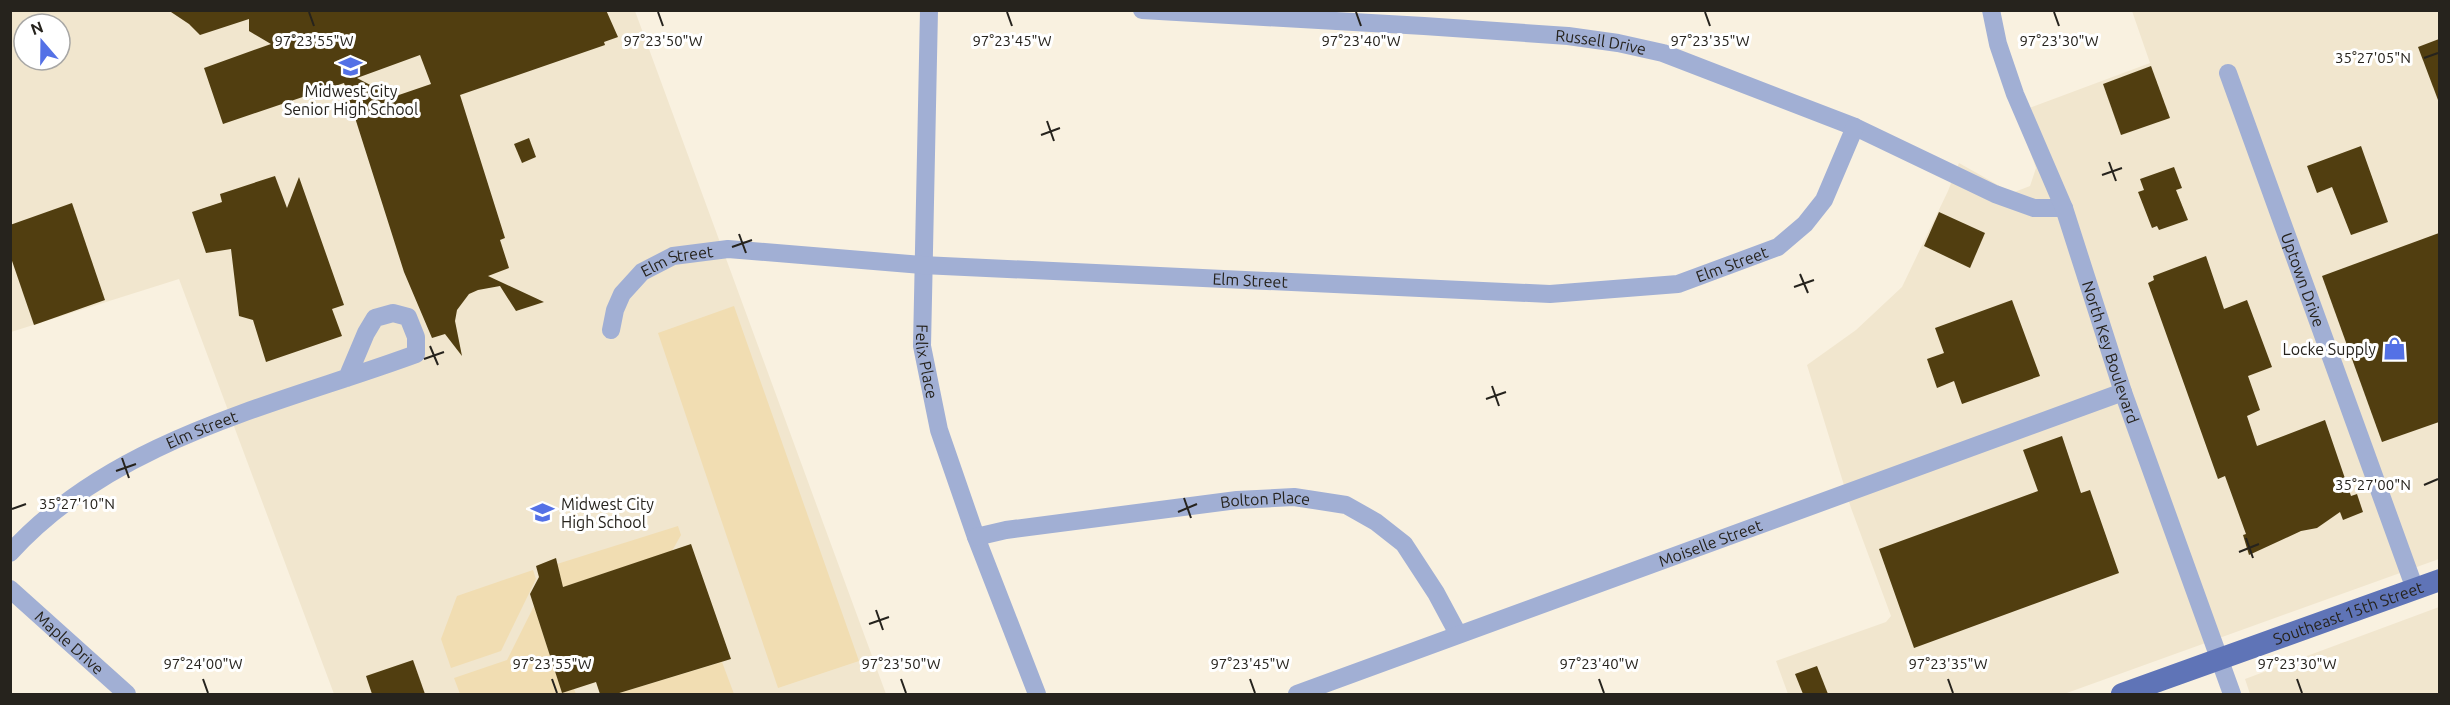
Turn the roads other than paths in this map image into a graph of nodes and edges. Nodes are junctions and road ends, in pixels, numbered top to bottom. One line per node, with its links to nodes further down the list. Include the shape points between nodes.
1 (929, 10): 7 (street, Felix Place)
2 (1142, 10): 5 (street, Russell Drive, via 1502,31 1618,43 1663,53)
3 (1991, 10): 6 (street, North Key Boulevard, via 2016,94)
4 (2228, 72): 15 (street, Uptown Drive)
5 (1855, 127): 6 (street, Russell Drive, via 1995,194 2034,208); 7 (street, Elm Street, via 1824,200 1805,225 1779,247 1678,284 1550,294)
6 (2064, 208): 10 (street, North Key Boulevard)
7 (922, 265): 8 (street, Elm Street, via 728,249 673,256 631,282 615,310); 11 (street, Felix Place, via 922,346 929,391)
8 (611, 330)
9 (347, 378): 9 (street, Elm Street, via 416,354 416,337 408,317 393,313 375,318); 12 (street, Elm Street, via 247,412 130,460 35,525)
10 (2123, 392): 16 (street, Moiselle Street); 17 (street, North Key Boulevard)
11 (976, 537): 16 (street, Bolton Place, via 1237,500 1294,497 1346,505 1404,544); 19 (street, Felix Place)
12 (10, 553)
13 (2439, 580): 15 (main road, Southeast 15th Street)
14 (10, 589): 18 (street, Maple Drive)
15 (2415, 589): 17 (main road, Southeast 15th Street)
16 (1458, 634): 20 (street, Moiselle Street)
17 (2220, 660): 21 (main road, Southeast 15th Street); 22 (street, North Key Boulevard)
18 (127, 694)
19 (1037, 694)
20 (1298, 694)
21 (2122, 694)
22 (2232, 694)

